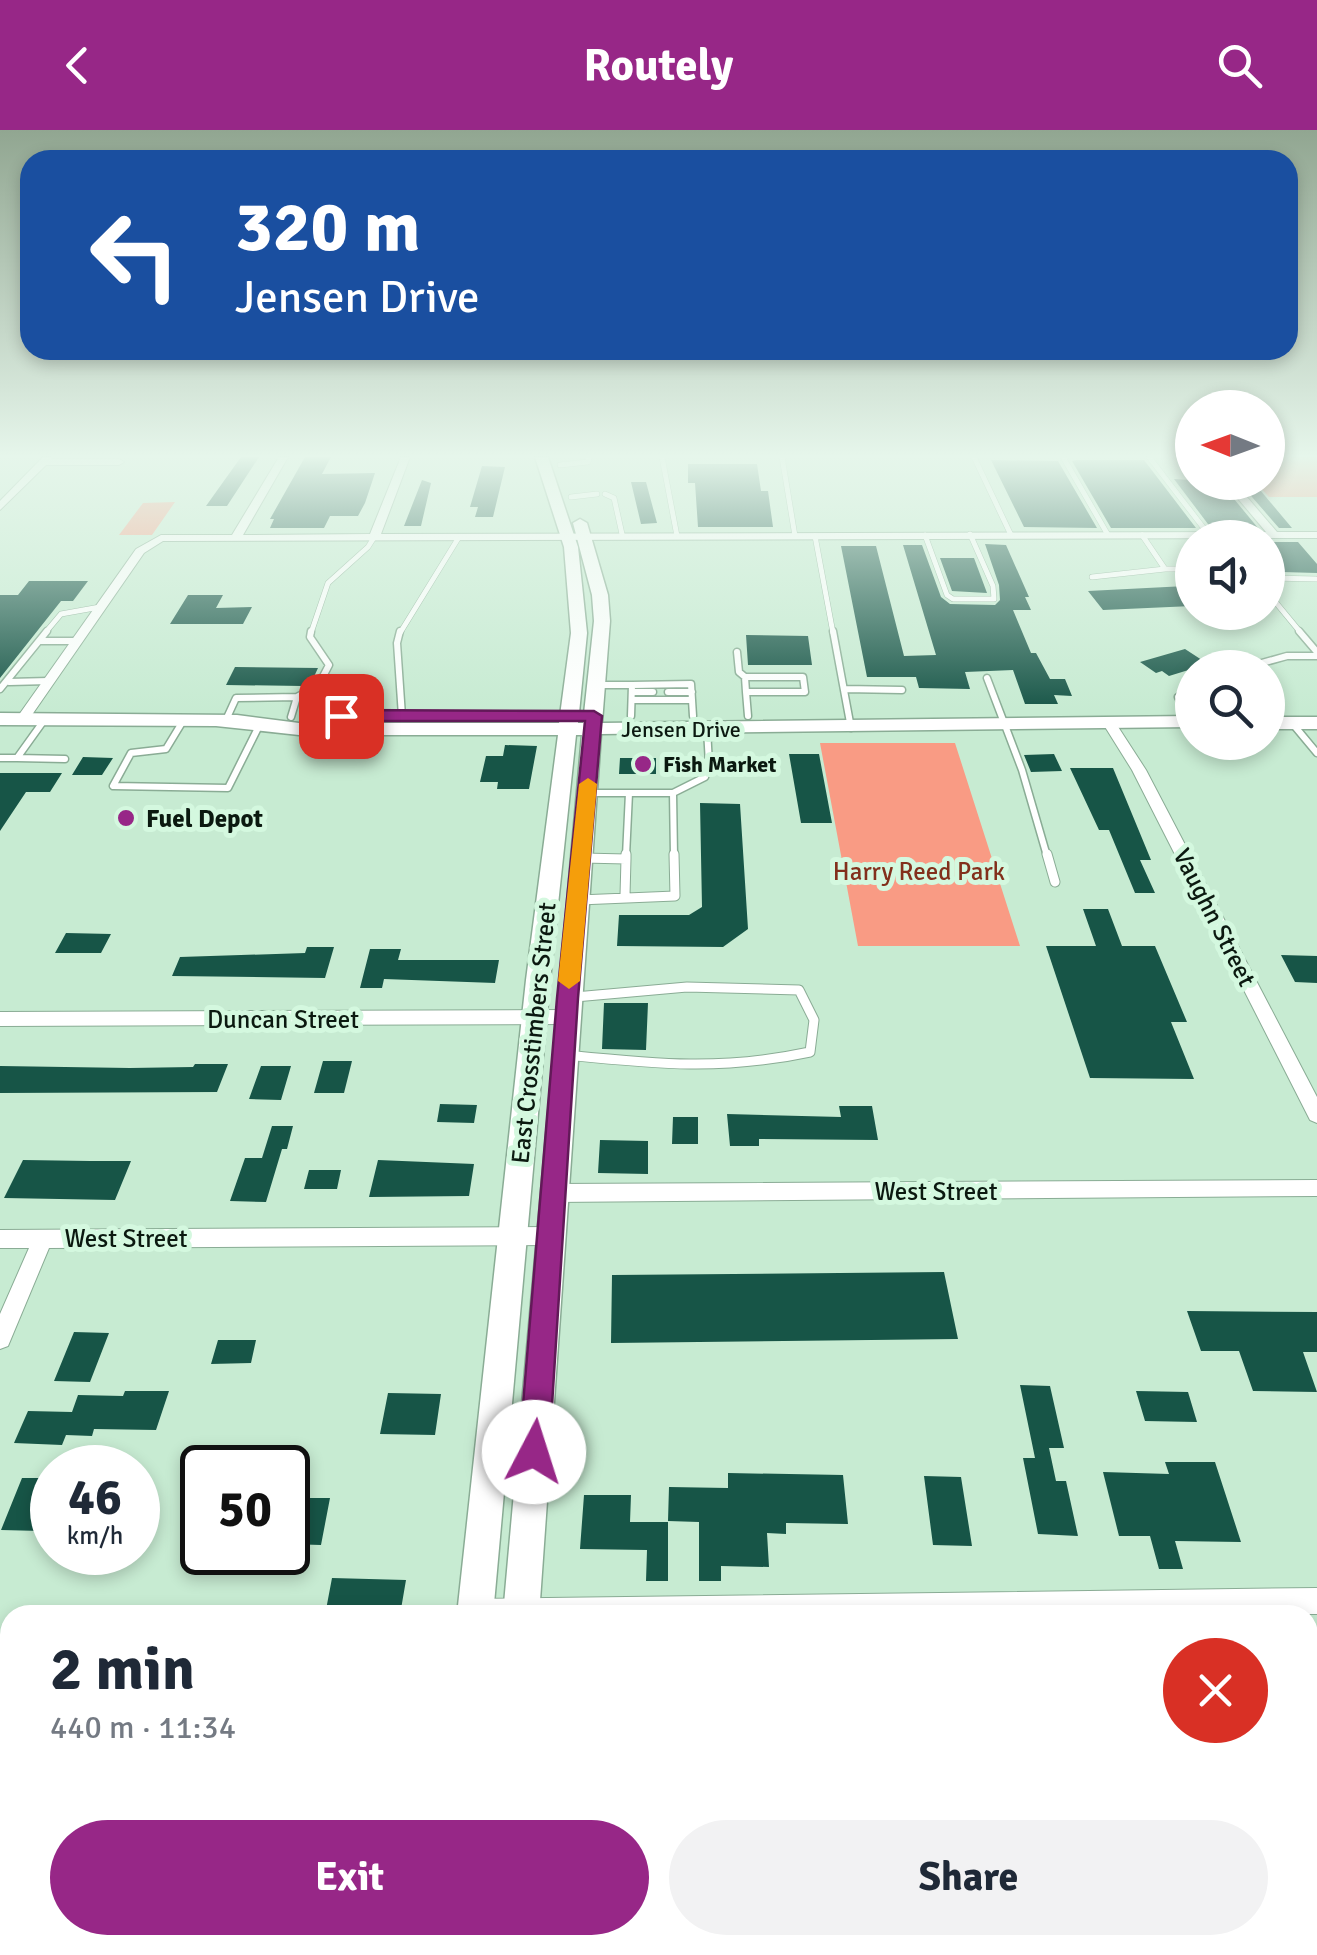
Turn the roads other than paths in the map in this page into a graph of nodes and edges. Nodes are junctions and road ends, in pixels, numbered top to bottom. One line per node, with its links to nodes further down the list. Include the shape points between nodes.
1 (154, 542): 17 (street, via 145,545)
2 (371, 542): 35 (lane, via 334,573 313,616 310,637 329,664 312,694)
3 (456, 542): 38 (lane, via 402,624)
4 (576, 542): 15 (main road, East Crosstimbers Street)
5 (579, 542): 16 (main road, East Crosstimbers Street)
6 (817, 542): 29 (lane)
7 (928, 542): 8 (lane, via 947,595 994,599)
8 (974, 542)
9 (1147, 542): 10 (lane)
10 (1165, 569): 11 (lane); 12 (lane)
11 (1175, 569)
12 (1092, 576)
13 (1285, 578): 14 (lane)
14 (1316, 578)
15 (577, 597): 16 (main road); 47 (main road, East Crosstimbers Street)
16 (600, 598): 28 (main road, East Crosstimbers Street)
17 (100, 608): 19 (lane, via 65,611); 20 (street)
18 (1285, 615): 22 (lane)
19 (39, 642): 20 (lane); 27 (lane)
20 (76, 642): 26 (street)
21 (738, 652): 24 (lane)
22 (1317, 654): 23 (lane)
23 (1285, 657)
24 (745, 677): 34 (lane); 34 (lane, via 803,677 805,692)
25 (988, 678): 52 (lane)
26 (49, 681): 27 (lane); 42 (street)
27 (9, 682): 30 (lane)
28 (596, 685): 36 (lane); 50 (main road, East Crosstimbers Street)
29 (844, 689): 31 (lane); 51 (lane)
30 (0, 690)
31 (902, 690)
32 (653, 692): 36 (lane)
33 (668, 692): 37 (lane)
34 (746, 692): 39 (lane)
35 (298, 697): 40 (lane); 45 (lane, via 236,698)
36 (632, 698): 37 (main road, Jensen Drive); 37 (lane, via 691,684); 50 (main road, Jensen Drive)
37 (696, 709): 39 (main road, Jensen Drive); 50 (main road, Jensen Drive); 51 (main road, Jensen Drive); 63 (lane, via 709,764 705,776)
38 (402, 716): 46 (main road, Jensen Drive); 47 (main road, Jensen Drive)
39 (748, 716): 51 (main road, Jensen Drive)
40 (290, 717): 45 (main road, Jensen Drive); 46 (main road, Jensen Drive)
41 (0, 719): 42 (main road, Jensen Drive)
42 (22, 719): 43 (main road, Jensen Drive)
43 (45, 719): 44 (main road, Jensen Drive); 59 (lane)
44 (183, 722): 45 (main road, Jensen Drive); 56 (lane, via 166,749 131,754 113,786 228,788)
45 (223, 722): 56 (main road, Jensen Drive)
46 (338, 722): 47 (main road, Jensen Drive); 56 (main road, Jensen Drive)
47 (569, 722): 50 (main road, Jensen Drive); 68 (main road, East Crosstimbers Street)
48 (1108, 722): 49 (main road, Jensen Drive); 52 (main road, Jensen Drive); 74 (street, Vaughn Street)
49 (1175, 722)
50 (593, 723): 61 (main road, East Crosstimbers Street)
51 (850, 723): 52 (main road, Jensen Drive)
52 (1003, 723): 66 (lane)
53 (1285, 723): 54 (main road)
54 (1292, 723): 55 (main road); 57 (lane)
55 (1317, 723)
56 (259, 726)
57 (1317, 753)
58 (0, 758): 59 (lane)
59 (17, 758): 60 (lane)
60 (65, 758)
61 (587, 793): 62 (lane); 64 (main road, East Crosstimbers Street)
62 (628, 793): 63 (lane); 65 (lane)
63 (672, 793): 67 (lane, via 675,896)
64 (581, 858): 65 (lane); 69 (main road, East Crosstimbers Street)
65 (626, 859): 67 (lane)
66 (1055, 882)
67 (625, 896): 69 (lane)
68 (547, 900): 69 (main road); 71 (main road, East Crosstimbers Street)
69 (577, 900): 70 (main road, East Crosstimbers Street)
70 (567, 1008): 71 (street, Duncan Street); 73 (main road, East Crosstimbers Street); 73 (lane, via 686,984 754,985 799,990 814,1020 810,1052 768,1060 685,1067)
71 (534, 1017): 72 (street, Duncan Street); 77 (main road, East Crosstimbers Street)
72 (0, 1019)
73 (564, 1055): 76 (main road, East Crosstimbers Street)
74 (1317, 1115)
75 (1317, 1188): 76 (street, West Street)
76 (554, 1193): 78 (main road, East Crosstimbers Street)
77 (512, 1236): 78 (street, West Street); 80 (street, West Street); 83 (main road, East Crosstimbers Street)
78 (551, 1236): 84 (main road, East Crosstimbers Street)
79 (0, 1239): 80 (street, West Street)
80 (43, 1239): 81 (street)
81 (0, 1339)
82 (1317, 1601): 85 (street)
83 (476, 1605)
84 (522, 1605)
85 (1133, 1605)

